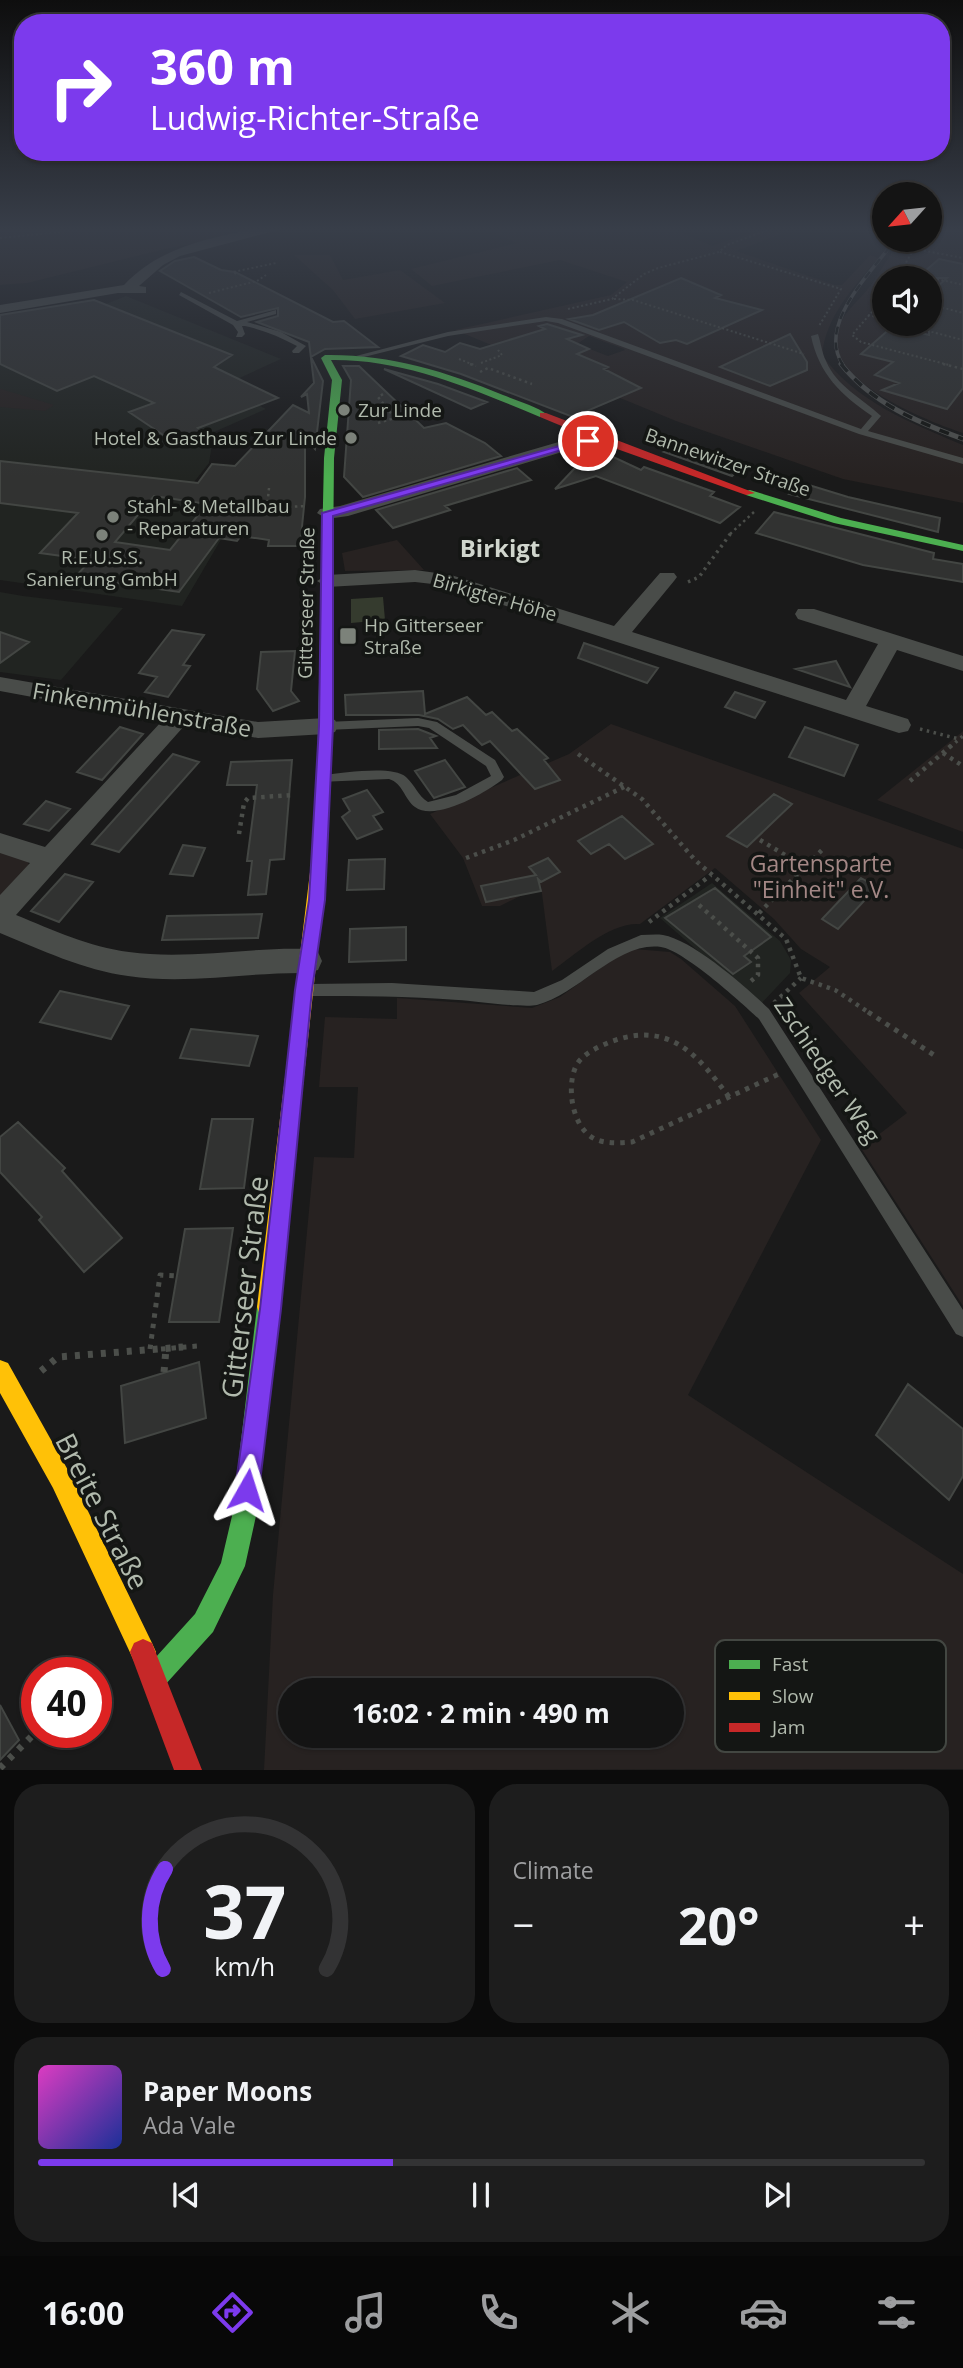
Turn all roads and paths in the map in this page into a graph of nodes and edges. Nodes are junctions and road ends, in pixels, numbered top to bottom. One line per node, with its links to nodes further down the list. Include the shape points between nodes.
1 (216, 313): 8 (lane)
2 (271, 313): 8 (lane)
3 (673, 313): 15 (path)
4 (825, 313): 11 (path)
5 (870, 313): 6 (path)
6 (868, 315): 7 (path); 21 (path, via 852,335 861,342)
7 (872, 316)
8 (236, 323): 9 (lane, via 242,332); 14 (lane, via 288,338 302,346)
9 (239, 335)
10 (942, 335): 12 (path)
11 (815, 336): 24 (lane, via 818,357 834,384 877,416)
12 (963, 340)
13 (498, 350): 19 (path, via 502,355)
14 (296, 351)
15 (805, 354)
16 (360, 356): 17 (street, Bannewitzer Straße); 24 (lane, via 475,329 546,319); 25 (street, Bannewitzer Straße, via 427,371)
17 (325, 358): 28 (street, Gitterseer Straße, via 337,380)
18 (459, 359): 20 (path)
19 (481, 363)
20 (476, 366)
21 (963, 369)
22 (385, 393): 23 (path, via 379,401 395,418)
23 (378, 423)
24 (862, 432): 26 (lane)
25 (593, 438): 28 (street, via 341,512); 30 (street, Bannewitzer Straße, via 838,520)
26 (963, 461)
27 (269, 488): 28 (path, via 267,508)
28 (320, 509): 32 (street, Gitterseer Straße)
29 (756, 510): 33 (path, via 731,533 699,577)
30 (963, 548)
31 (667, 577): 35 (street)
32 (327, 581): 35 (street, Birkigter Höhe, via 444,579); 44 (street, Gitterseer Straße)
33 (688, 582)
34 (806, 614): 36 (street)
35 (619, 634): 41 (street, Birkigter Höhe)
36 (891, 642): 39 (street); 41 (street)
37 (397, 651): 38 (path)
38 (412, 655)
39 (963, 664)
40 (0, 684): 42 (street, Finkenmühlenstraße)
41 (852, 710): 43 (street, Birkigter Höhe)
42 (178, 718): 44 (street, Finkenmühlenstraße, via 258,730); 58 (street)
43 (899, 725): 45 (path)
44 (326, 726): 49 (street, Gitterseer Straße); 49 (lane, via 433,725 491,763 498,777 489,786 437,807 420,805 400,778 389,775)
45 (962, 737): 46 (path)
46 (943, 753): 48 (path); 50 (path)
47 (578, 754): 51 (path)
48 (963, 765)
49 (324, 779): 66 (street, Gitterseer Straße, via 317,900)
50 (910, 781)
51 (626, 786): 57 (path); 60 (path)
52 (297, 795): 53 (path, via 248,798)
53 (239, 834)
54 (760, 840): 59 (path)
55 (0, 843): 58 (street)
56 (825, 847): 59 (path)
57 (466, 858)
58 (51, 859): 63 (street)
59 (805, 867): 62 (path)
60 (711, 875): 62 (path); 65 (path, via 638,931)
61 (699, 905): 69 (path, via 758,958 758,975)
62 (759, 913): 67 (path, via 786,939)
63 (0, 914)
64 (0, 921): 66 (street, via 93,958 145,966)
65 (641, 941): 68 (lane, via 535,999 392,989); 69 (lane, Zschiedger Weg, via 680,948)
66 (307, 961): 68 (street, Gitterseer Straße)
67 (801, 978): 70 (path); 71 (path, via 835,990)
68 (304, 990): 82 (street, Gitterseer Straße, via 271,1309 237,1554 216,1607)
69 (739, 990): 70 (lane, Zschiedger Weg)
70 (764, 1014): 72 (lane, Zschiedger Weg)
71 (937, 1057)
72 (798, 1066): 73 (path); 75 (lane, Zschiedger Weg)
73 (729, 1097): 73 (path, via 632,1142 608,1144 590,1136 577,1117 571,1091 577,1064 597,1046 656,1034 700,1059)
74 (177, 1276): 77 (path, via 160,1275)
75 (963, 1327)
76 (198, 1346): 78 (path)
77 (150, 1349): 78 (path); 80 (path, via 58,1357)
78 (166, 1349): 81 (path)
79 (0, 1371): 82 (street, Breite Straße, via 61,1480)
80 (41, 1371)
81 (164, 1372)
82 (155, 1677): 85 (street)
83 (21, 1747): 84 (path)
84 (0, 1768)
85 (188, 1769)

